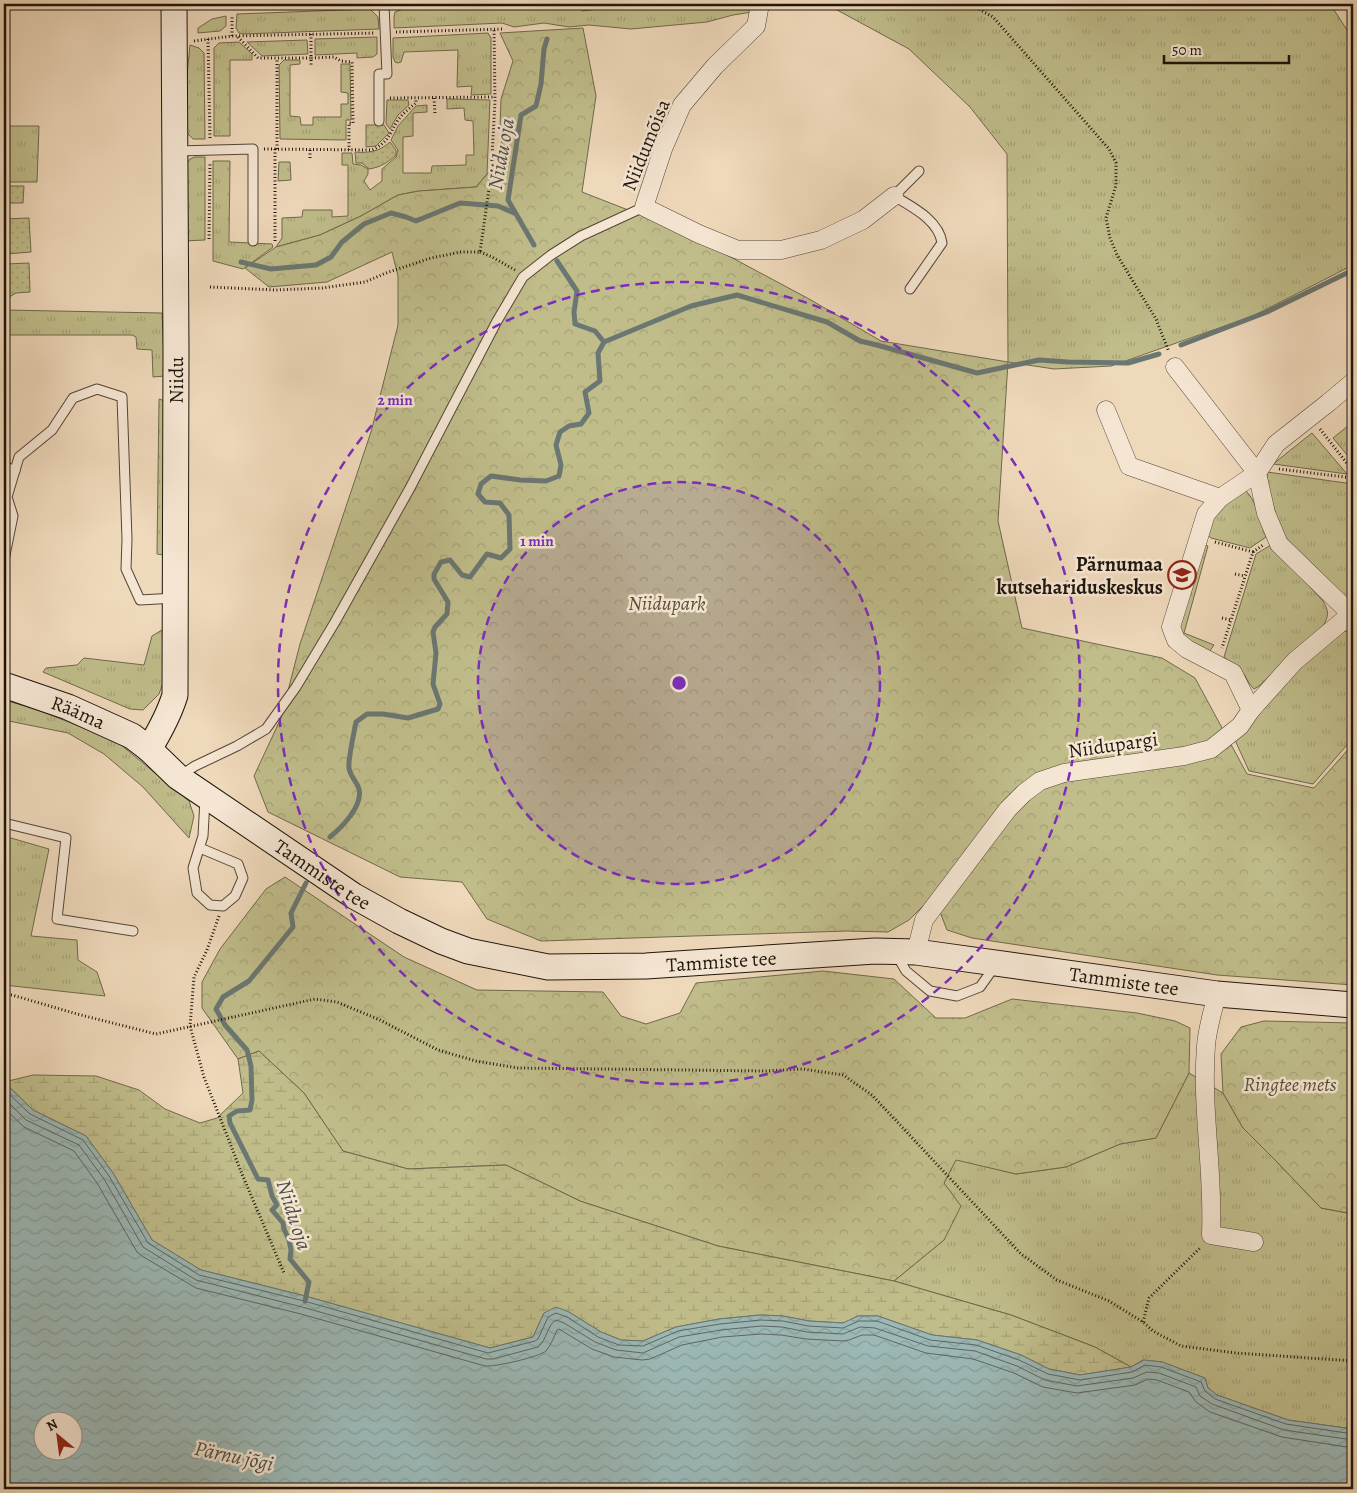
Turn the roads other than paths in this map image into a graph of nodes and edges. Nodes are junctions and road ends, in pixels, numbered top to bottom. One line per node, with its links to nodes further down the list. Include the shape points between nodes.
1 (174, 4): 5 (main road, Niidu)
2 (384, 4): 4 (lane, via 387,74 379,74)
3 (760, 4): 8 (street, Niidumõisa, via 756,26 715,66 682,105)
4 (379, 122)
5 (174, 151): 9 (lane, via 253,149); 19 (main road, Niidu)
6 (919, 171): 7 (lane)
7 (894, 196): 8 (street, Niidumõisa, via 863,220 821,240 781,250 738,250); 10 (lane, via 930,221 941,237 942,243)
8 (644, 207): 24 (lane, via 581,236 522,277 410,488 296,687 266,729)
9 (253, 241)
10 (910, 289)
11 (1175, 367): 15 (street)
12 (1353, 382): 15 (street, via 1276,444)
13 (1106, 410): 17 (street, via 1129,466)
14 (4, 466): 16 (lane)
15 (1259, 470): 17 (street); 20 (street, via 1266,513 1279,544)
16 (15, 471): 18 (lane, via 7,497 13,516); 19 (lane, via 19,457 52,430 74,398 97,388 122,398 126,569 140,600)
17 (1220, 498): 22 (street, via 1206,514 1171,627 1176,640 1187,649 1233,673)
18 (4, 560)
19 (175, 598): 23 (main road, Niidu, via 175,695 162,730)
20 (1352, 615): 22 (street, Niidupargi, via 1295,661)
21 (4, 685): 23 (main road, Rääma, via 68,707 132,736)
22 (1250, 710): 29 (street, Niidupargi, via 1240,726 1211,749 1184,756 1064,772 1024,793 1008,809 924,920)
23 (149, 749): 24 (main road, Tammiste tee)
24 (178, 777): 25 (main road, Tammiste tee)
25 (206, 796): 27 (lane); 29 (main road, Tammiste tee, via 354,896 440,941 468,951 548,966 646,966)
26 (4, 823): 28 (lane, via 66,838 57,919)
27 (200, 848): 27 (lane, via 193,868 197,893 210,905 223,906 235,896 243,878 238,864)
28 (133, 931)
29 (905, 952): 30 (main road, Tammiste tee); 30 (lane, via 906,971 930,991 957,996 980,987 990,973)
30 (990, 962): 31 (main road, Tammiste tee)
31 (1217, 994): 32 (main road, Tammiste tee); 33 (street, via 1206,1045 1211,1235)
32 (1353, 1005)
33 (1254, 1242)

